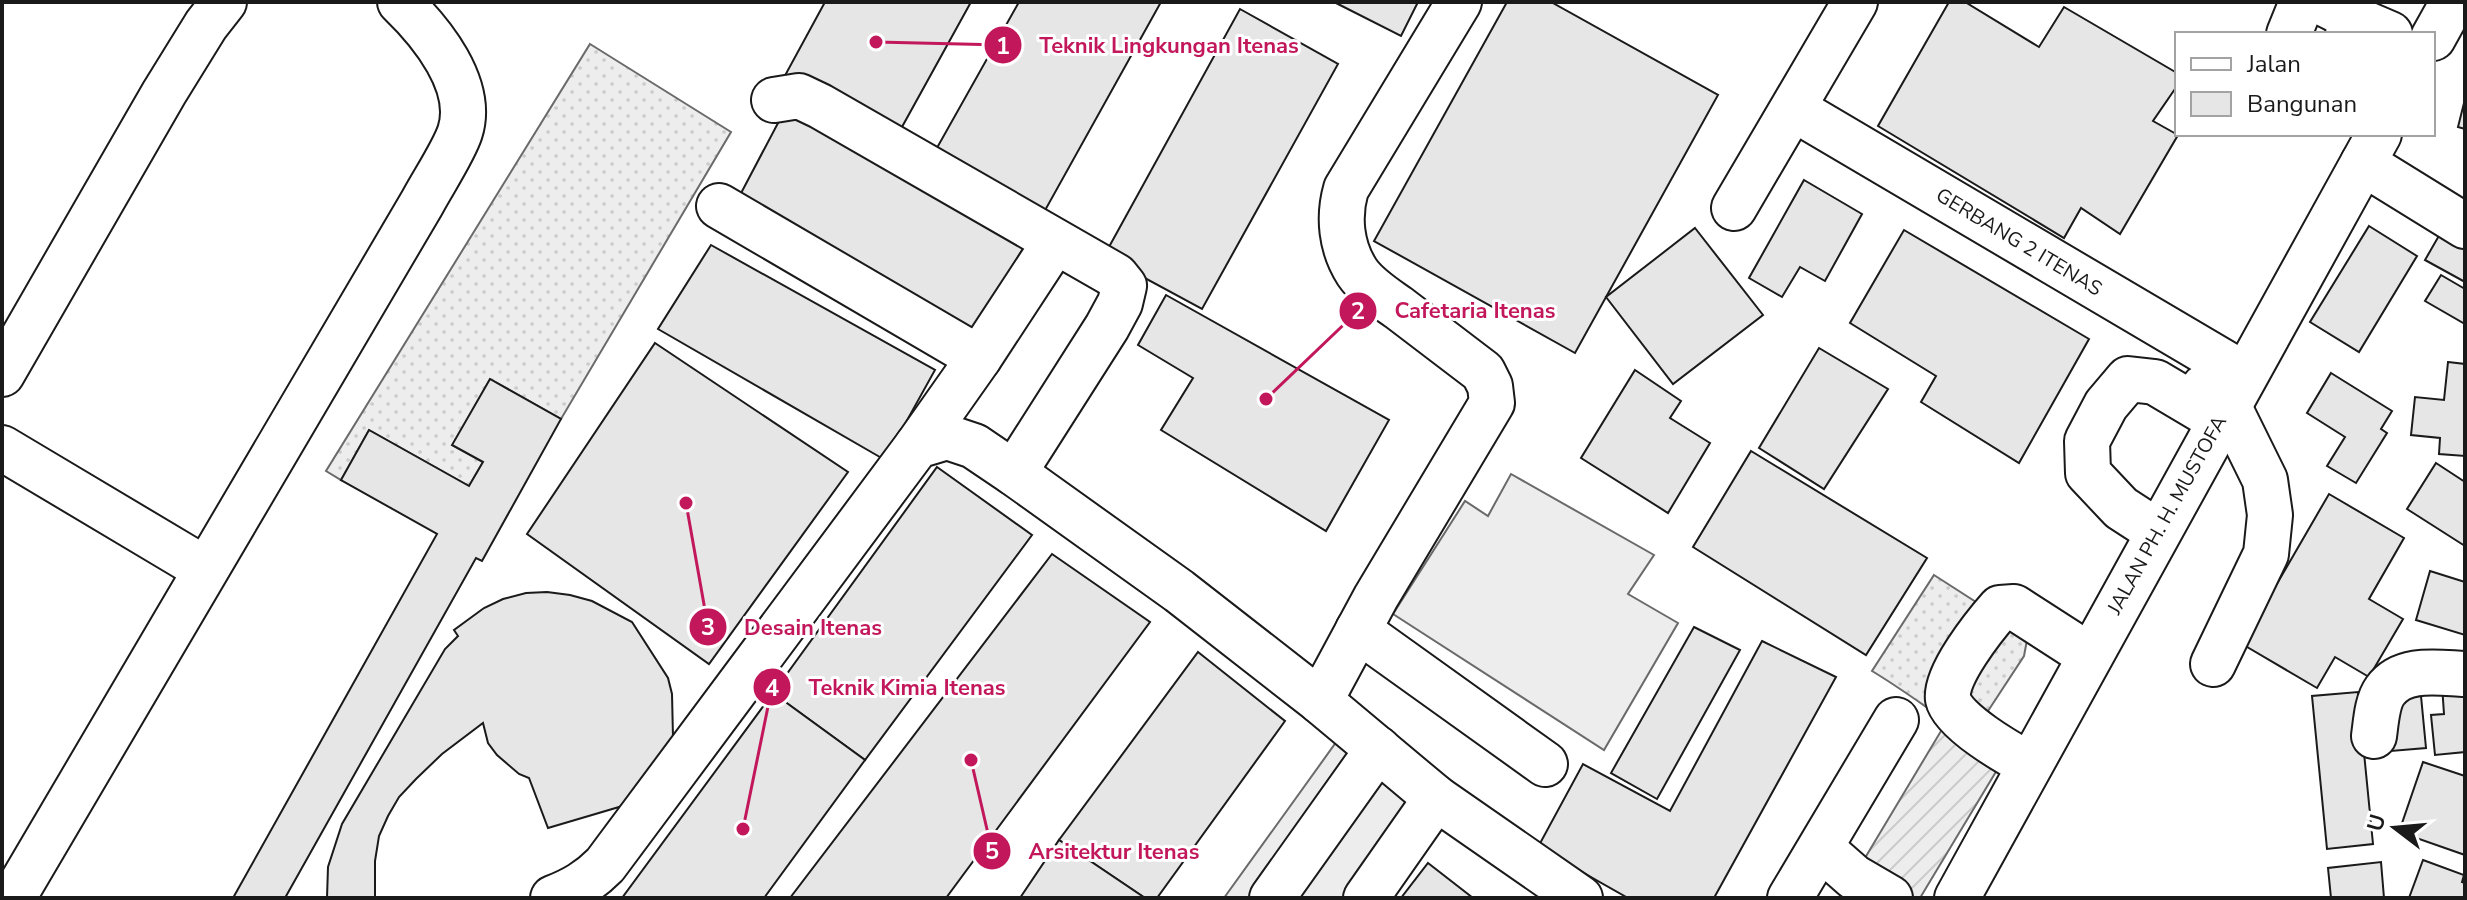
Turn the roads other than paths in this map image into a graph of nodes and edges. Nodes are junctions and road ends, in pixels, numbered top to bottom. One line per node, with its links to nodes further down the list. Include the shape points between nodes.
1 (224, 2): 18 (main road, via 164,93)
2 (400, 2): 24 (main road, via 424,25 458,80 463,105 460,131)
3 (1459, 2): 25 (main road, via 1346,189 1341,226 1357,272 1483,372 1492,403)
4 (1855, 2): 10 (main road)
5 (2302, 2): 7 (main road)
6 (2453, 2): 8 (main road)
7 (2290, 32)
8 (2435, 34)
9 (774, 100): 15 (main road, via 799,96 820,106)
10 (1794, 109): 13 (main road); 19 (main road, GERBANG 2 ITENAS)
11 (2371, 149): 14 (main road); 19 (main road, JALAN PH. H. MUSTOFA)
12 (719, 206): 17 (main road)
13 (1734, 208)
14 (2465, 226)
15 (1055, 242): 17 (main road); 22 (main road, via 1116,276 1124,286 1107,327)
16 (2165, 355): 19 (main road)
17 (979, 358): 20 (main road)
18 (2, 374)
19 (2231, 400): 23 (main road, JALAN PH. H. MUSTOFA); 23 (main road, via 2128,379 2106,405 2087,441 2088,473 2121,508); 27 (main road, via 2265,480 2270,515 2266,554)
20 (917, 446): 22 (main road, via 947,437 974,446); 38 (main road, via 605,865)
21 (2, 448): 24 (main road)
22 (1014, 473): 29 (main road)
23 (2158, 532): 26 (main road, JALAN PH. H. MUSTOFA)
24 (205, 569): 37 (main road)
25 (1358, 630): 29 (main road); 33 (main road)
26 (2090, 656): 34 (main road, JALAN PH. H. MUSTOFA); 34 (main road, via 2014,607 2000,608 1951,678 1948,699 1957,713 1994,745)
27 (2213, 664)
28 (2465, 674): 31 (main road, via 2406,675 2392,684 2383,693)
29 (1320, 701): 32 (main road)
30 (1896, 720): 36 (main road)
31 (2374, 736)
32 (1378, 749): 35 (main road); 39 (main road)
33 (1545, 764)
34 (2030, 765): 44 (main road, JALAN PH. H. MUSTOFA)
35 (1436, 798): 40 (main road); 41 (main road)
36 (1821, 848): 42 (main road); 43 (main road, via 1854,877)
37 (13, 898)
38 (553, 898)
39 (1272, 898)
40 (1366, 898)
41 (1580, 898)
42 (1790, 898)
43 (1890, 898)
44 (1958, 898)

